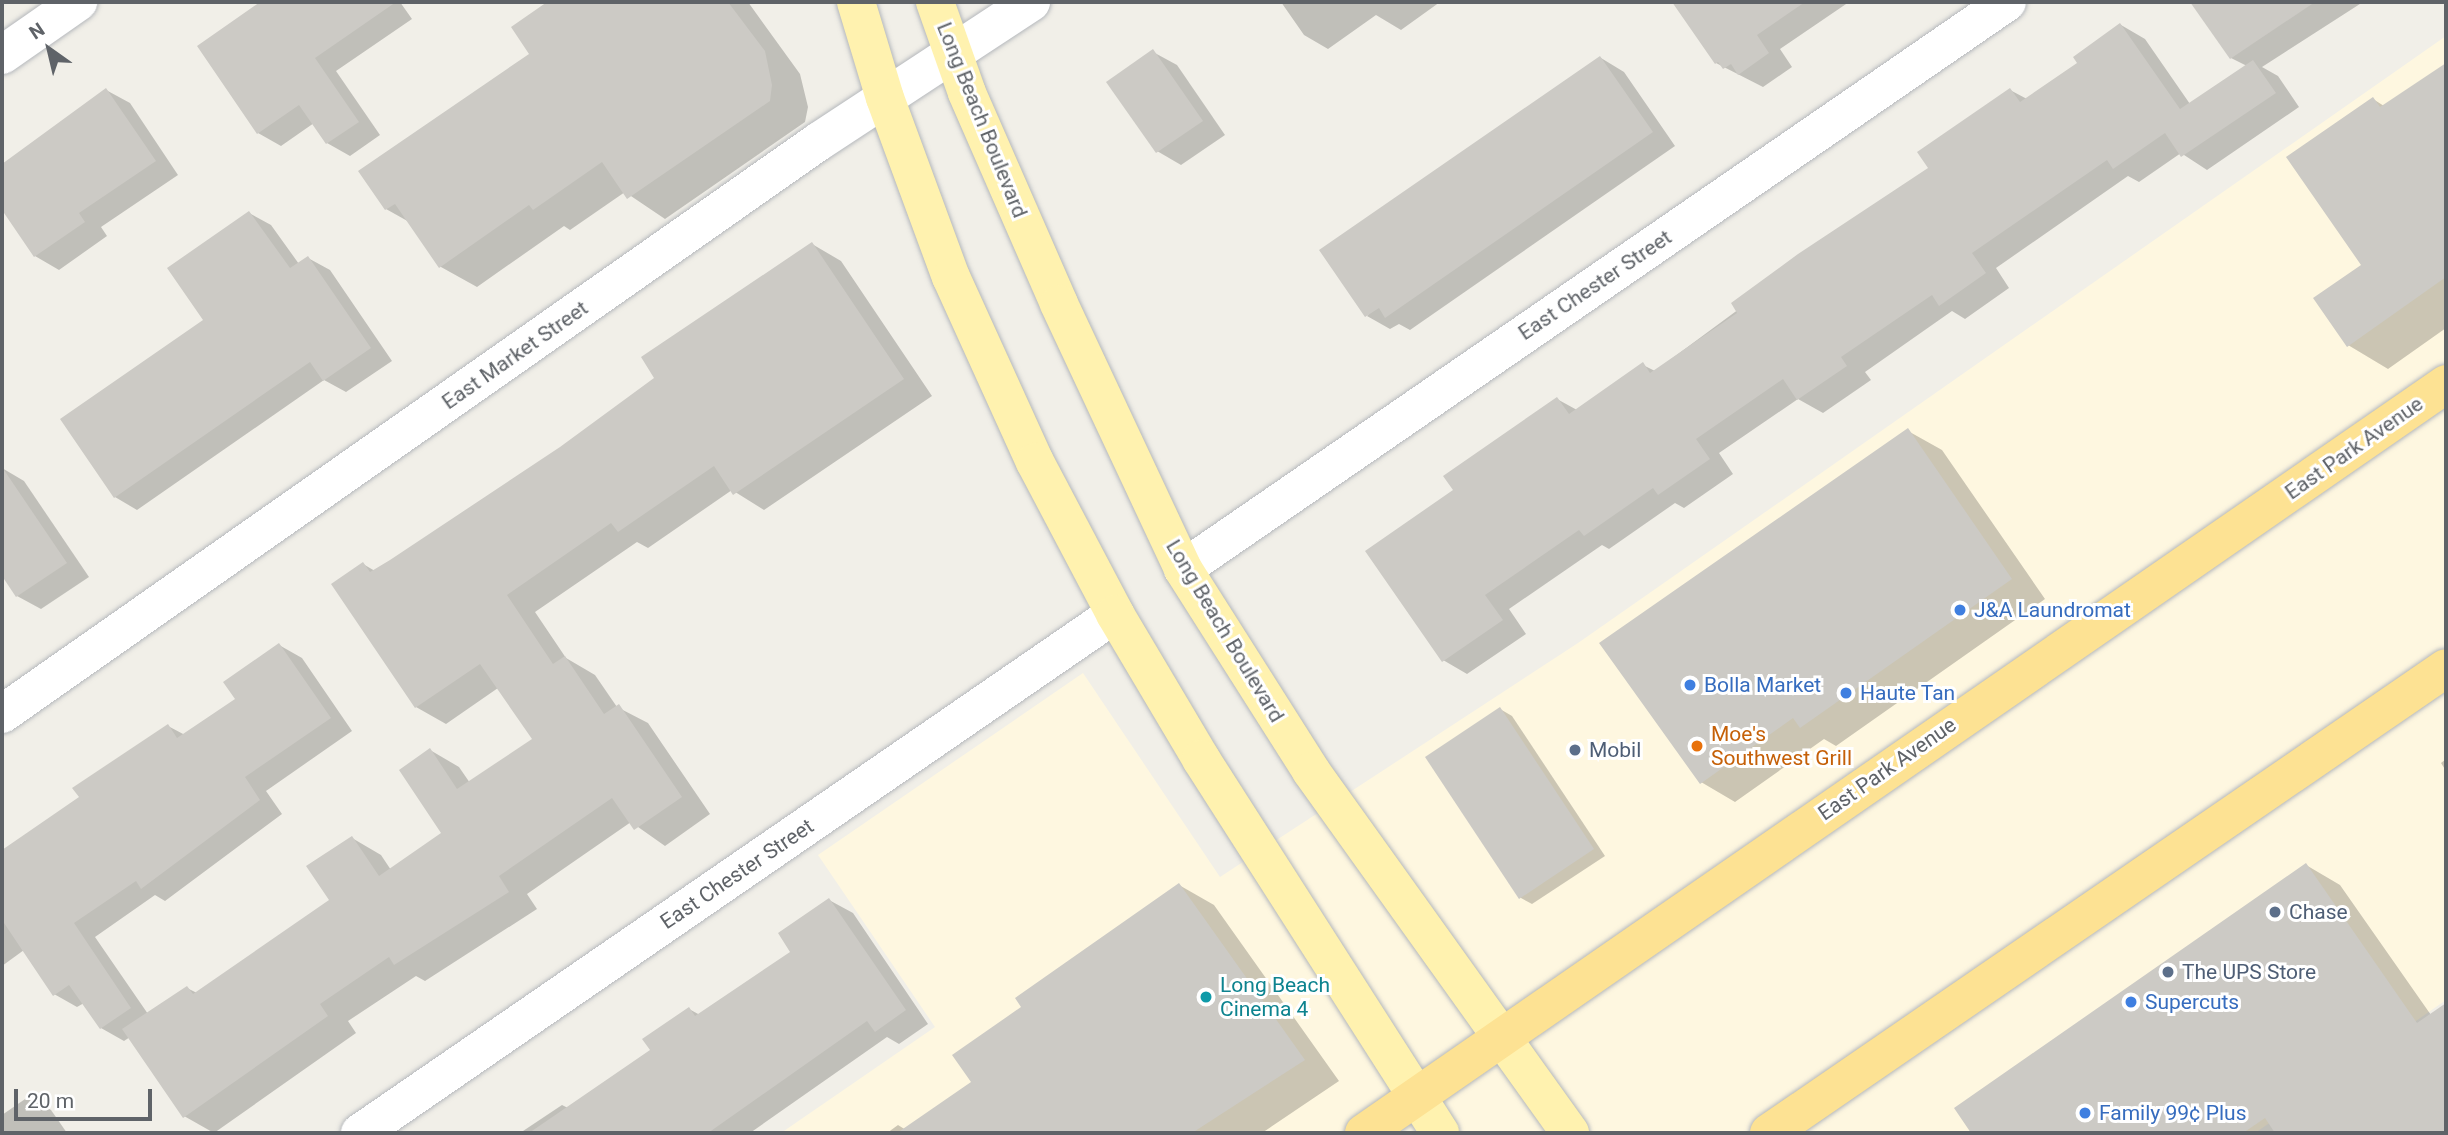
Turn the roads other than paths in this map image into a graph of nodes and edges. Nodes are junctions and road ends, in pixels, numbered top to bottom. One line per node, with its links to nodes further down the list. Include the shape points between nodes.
1 (78, 2): 7 (street)
2 (856, 2): 8 (main road)
3 (935, 2): 6 (main road, Long Beach Boulevard)
4 (1031, 2): 6 (street, East Market Street)
5 (2007, 2): 10 (street, East Chester Street)
6 (953, 54): 8 (street, East Market Street); 10 (main road, Long Beach Boulevard, via 1059,304)
7 (2, 55)
8 (885, 98): 11 (main road, via 957,289 1035,462); 13 (street, East Market Street)
9 (2446, 384): 14 (highway, East Park Avenue)
10 (1183, 569): 14 (main road, Long Beach Boulevard, via 1311,771)
11 (1115, 614): 15 (main road); 16 (street, East Chester Street)
12 (2446, 668): 20 (highway)
13 (2, 714)
14 (1501, 1037): 15 (highway, East Park Avenue); 19 (main road, Long Beach Boulevard)
15 (1415, 1098): 17 (highway, East Park Avenue); 18 (main road)
16 (360, 1133)
17 (1364, 1133)
18 (1440, 1133)
19 (1570, 1133)
20 (1769, 1133)

